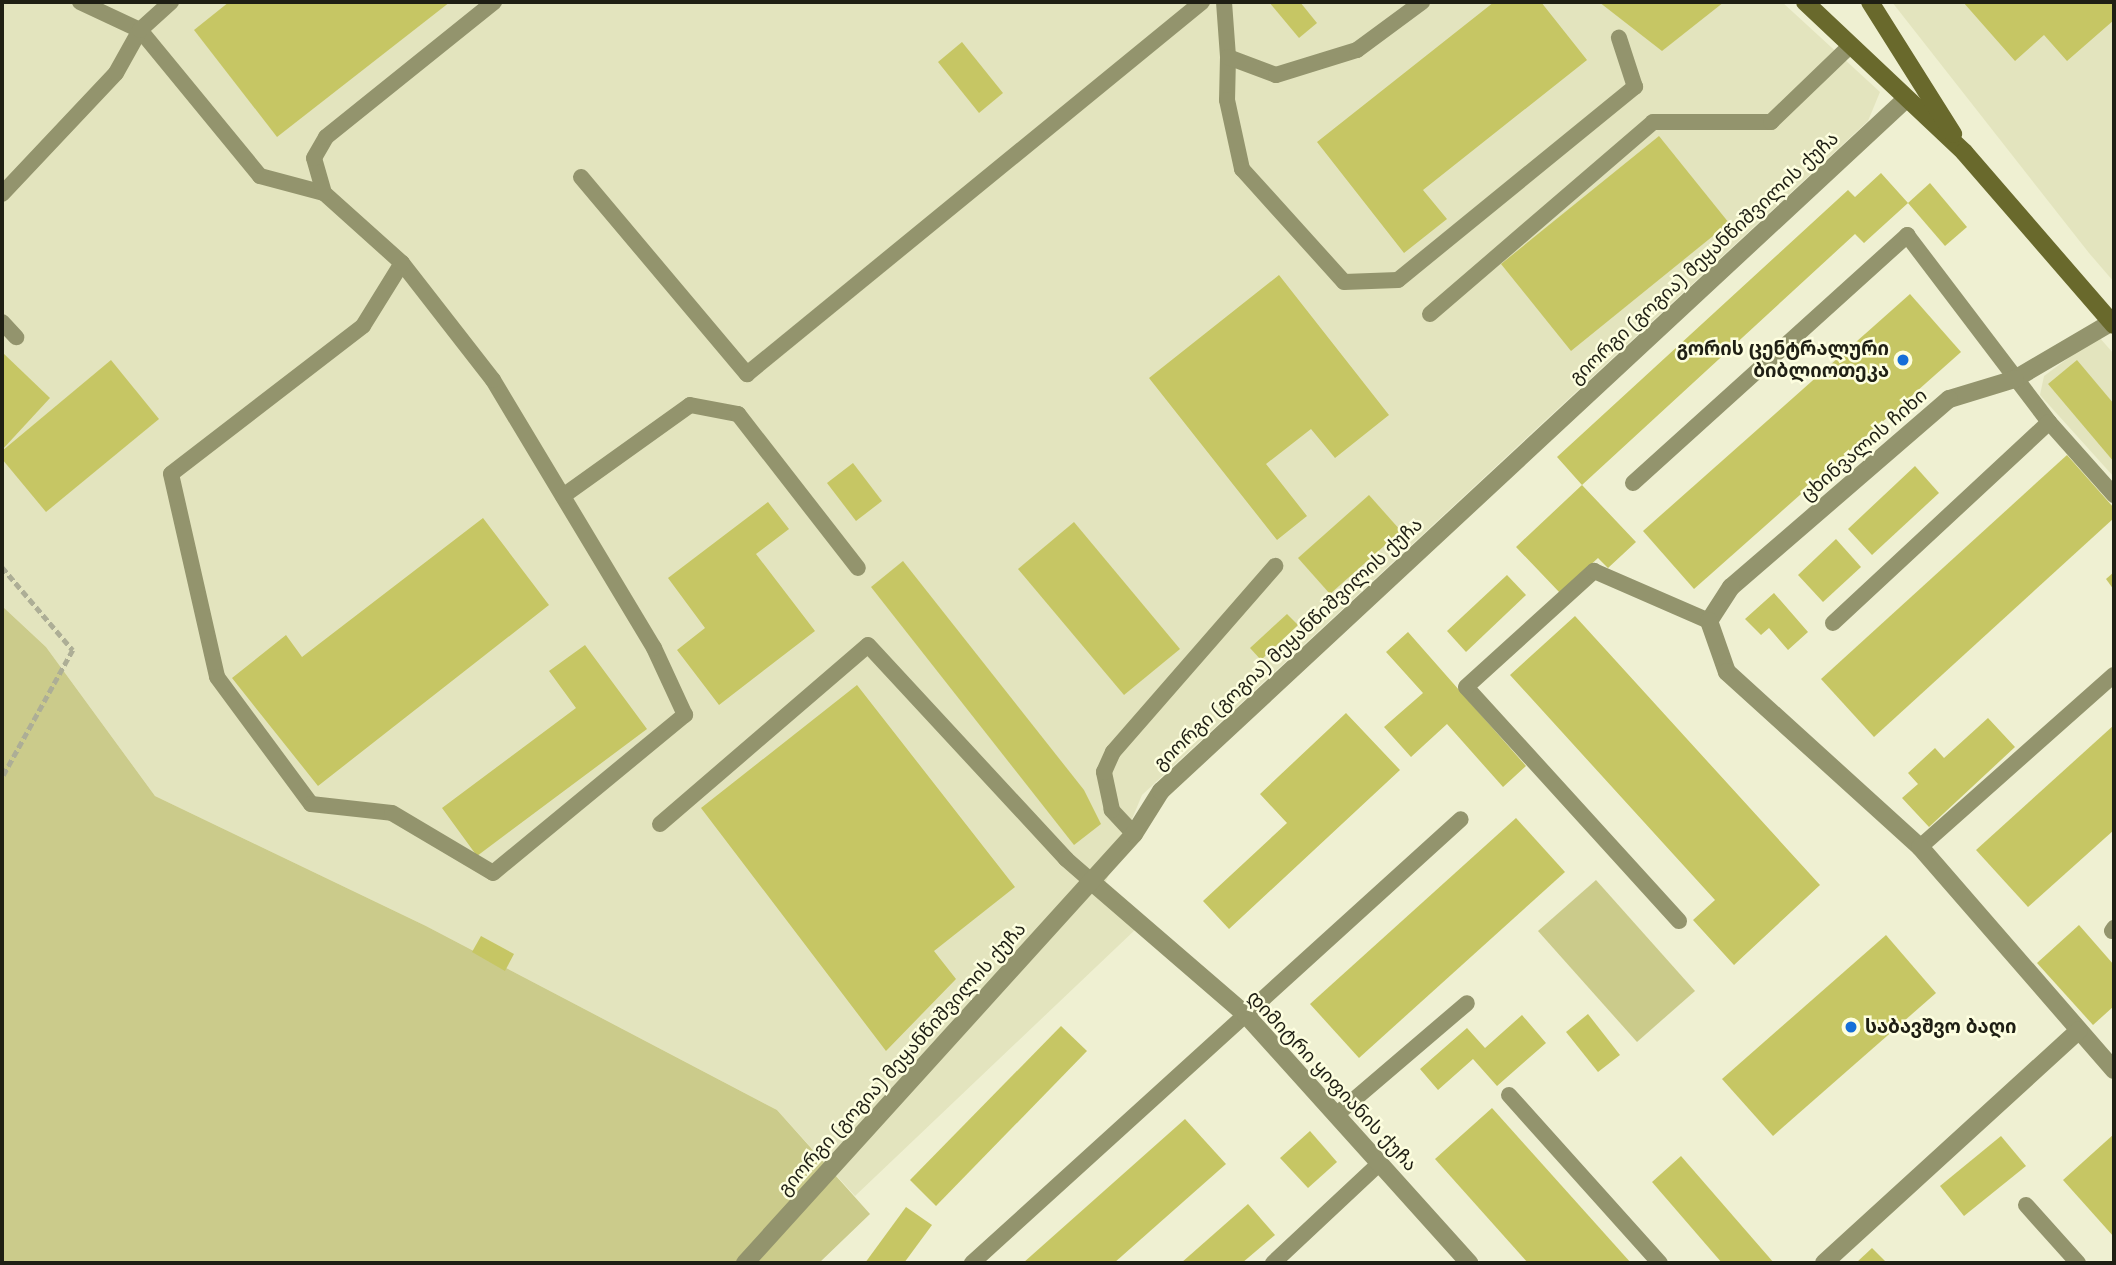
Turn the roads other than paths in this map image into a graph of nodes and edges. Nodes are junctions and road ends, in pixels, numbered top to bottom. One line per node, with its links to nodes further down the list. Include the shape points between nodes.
1 (80, 2): 9 (lane)
2 (171, 2): 9 (lane)
3 (494, 2): 16 (lane, via 326,137 313,158)
4 (1202, 2): 15 (lane, via 747,374)
5 (1224, 2): 12 (lane)
6 (1422, 2): 12 (lane, via 1357,50 1276,75)
7 (1804, 2): 11 (main road)
8 (1870, 2): 14 (main road)
9 (140, 30): 16 (lane, via 260,176); 17 (lane, via 116,74)
10 (1619, 38): 12 (lane, via 1635,88 1398,280 1344,282 1242,169 1227,100)
11 (1850, 46): 13 (main road); 19 (lane, via 1771,122 1653,122)
12 (1228, 57)
13 (1906, 99): 14 (main road); 35 (street, გიორგი (გოგია) მეყანწიშვილის ქუჩა, via 1161,791)
14 (1964, 152): 21 (main road)
15 (581, 177)
16 (324, 193): 18 (lane)
17 (2, 194)
18 (402, 263): 27 (lane, via 493,380); 27 (lane, via 363,326 171,474 217,677 311,804 393,813 493,873 685,715 654,648)
19 (1430, 314)
20 (2, 322): 22 (lane)
21 (2113, 324): 23 (street, ცხინვალის ჩიხი)
22 (16, 337)
23 (2015, 379): 24 (lane); 25 (lane, via 1907,235); 30 (street, ცხინვალის ჩიხი, via 1949,399 1731,587)
24 (2049, 422): 26 (lane); 31 (lane)
25 (1633, 483)
26 (2114, 495)
27 (563, 496): 29 (lane, via 690,405 738,414)
28 (1275, 566): 35 (lane, via 1113,752 1104,772 1112,810)
29 (858, 568)
30 (1709, 621): 36 (street, via 1727,672); 38 (lane, via 1594,571 1466,687)
31 (1833, 623)
32 (2114, 675): 36 (lane)
33 (1461, 820): 40 (lane)
34 (660, 824): 37 (lane, via 867,645)
35 (1134, 834): 37 (street, გიორგი (გოგია) მეყანწიშვილის ქუჩა)
36 (1920, 847): 41 (street)
37 (1091, 882): 40 (street, დიმიტრი ყიფიანის ქუჩა); 47 (street, გიორგი (გოგია) მეყანწიშვილის ქუჩა)
38 (1679, 921)
39 (1468, 1003): 44 (lane)
40 (1246, 1015): 44 (street, დიმიტრი ყიფიანის ქუჩა); 48 (lane)
41 (2080, 1030): 42 (street); 52 (street)
42 (2114, 1070)
43 (1509, 1096): 51 (lane)
44 (1336, 1115): 45 (street, დიმიტრი ყიფიანის ქუჩა)
45 (1380, 1163): 49 (lane); 50 (street, დიმიტრი ყიფიანის ქუჩა)
46 (2026, 1205): 53 (lane)
47 (745, 1263)
48 (972, 1263)
49 (1273, 1263)
50 (1469, 1263)
51 (1660, 1263)
52 (1824, 1263)
53 (2078, 1263)

